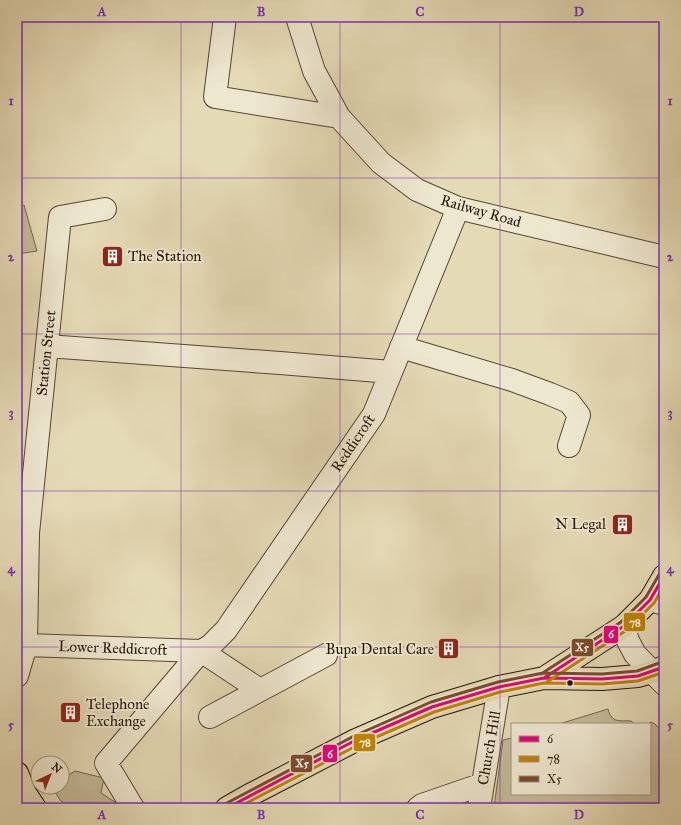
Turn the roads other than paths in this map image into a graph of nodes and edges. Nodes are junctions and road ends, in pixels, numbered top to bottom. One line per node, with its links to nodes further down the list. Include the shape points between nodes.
1 (225, 17): 3 (street, via 215,97)
2 (298, 17): 3 (street, Railway Road, via 314,71)
3 (339, 117): 4 (street, Railway Road, via 381,163 417,190)
4 (458, 208): 6 (street, Railway Road); 8 (street, Reddicroft)
5 (105, 209): 7 (street, Station Street, via 60,217)
6 (664, 257)
7 (47, 346): 9 (street); 11 (street, Station Street)
8 (401, 347): 9 (street, Reddicroft); 10 (street, via 512,380 569,402 579,415)
9 (391, 372): 16 (street, Reddicroft, via 374,414 226,630)
10 (569, 446)
11 (23, 534): 15 (street, Station Street)
12 (664, 576): 13 (main road)
13 (657, 602): 14 (main road)
14 (624, 626): 18 (street, via 632,648); 20 (main road)
15 (26, 645): 16 (street, Lower Reddicroft); 19 (street, Station Street)
16 (201, 651): 22 (street); 27 (street, Reddicroft, via 106,763)
17 (326, 655): 22 (street)
18 (660, 674): 20 (main road, via 602,679)
19 (17, 676)
20 (544, 678): 21 (main road)
21 (499, 687): 25 (street, Church Hill); 28 (main road, via 432,707 356,740)
22 (260, 690): 23 (street)
23 (210, 718)
24 (17, 773): 26 (main road)
25 (483, 784): 29 (street); 30 (street, Church Hill)
26 (35, 808)
27 (134, 808)
28 (227, 808)
29 (418, 808)
30 (479, 808)

